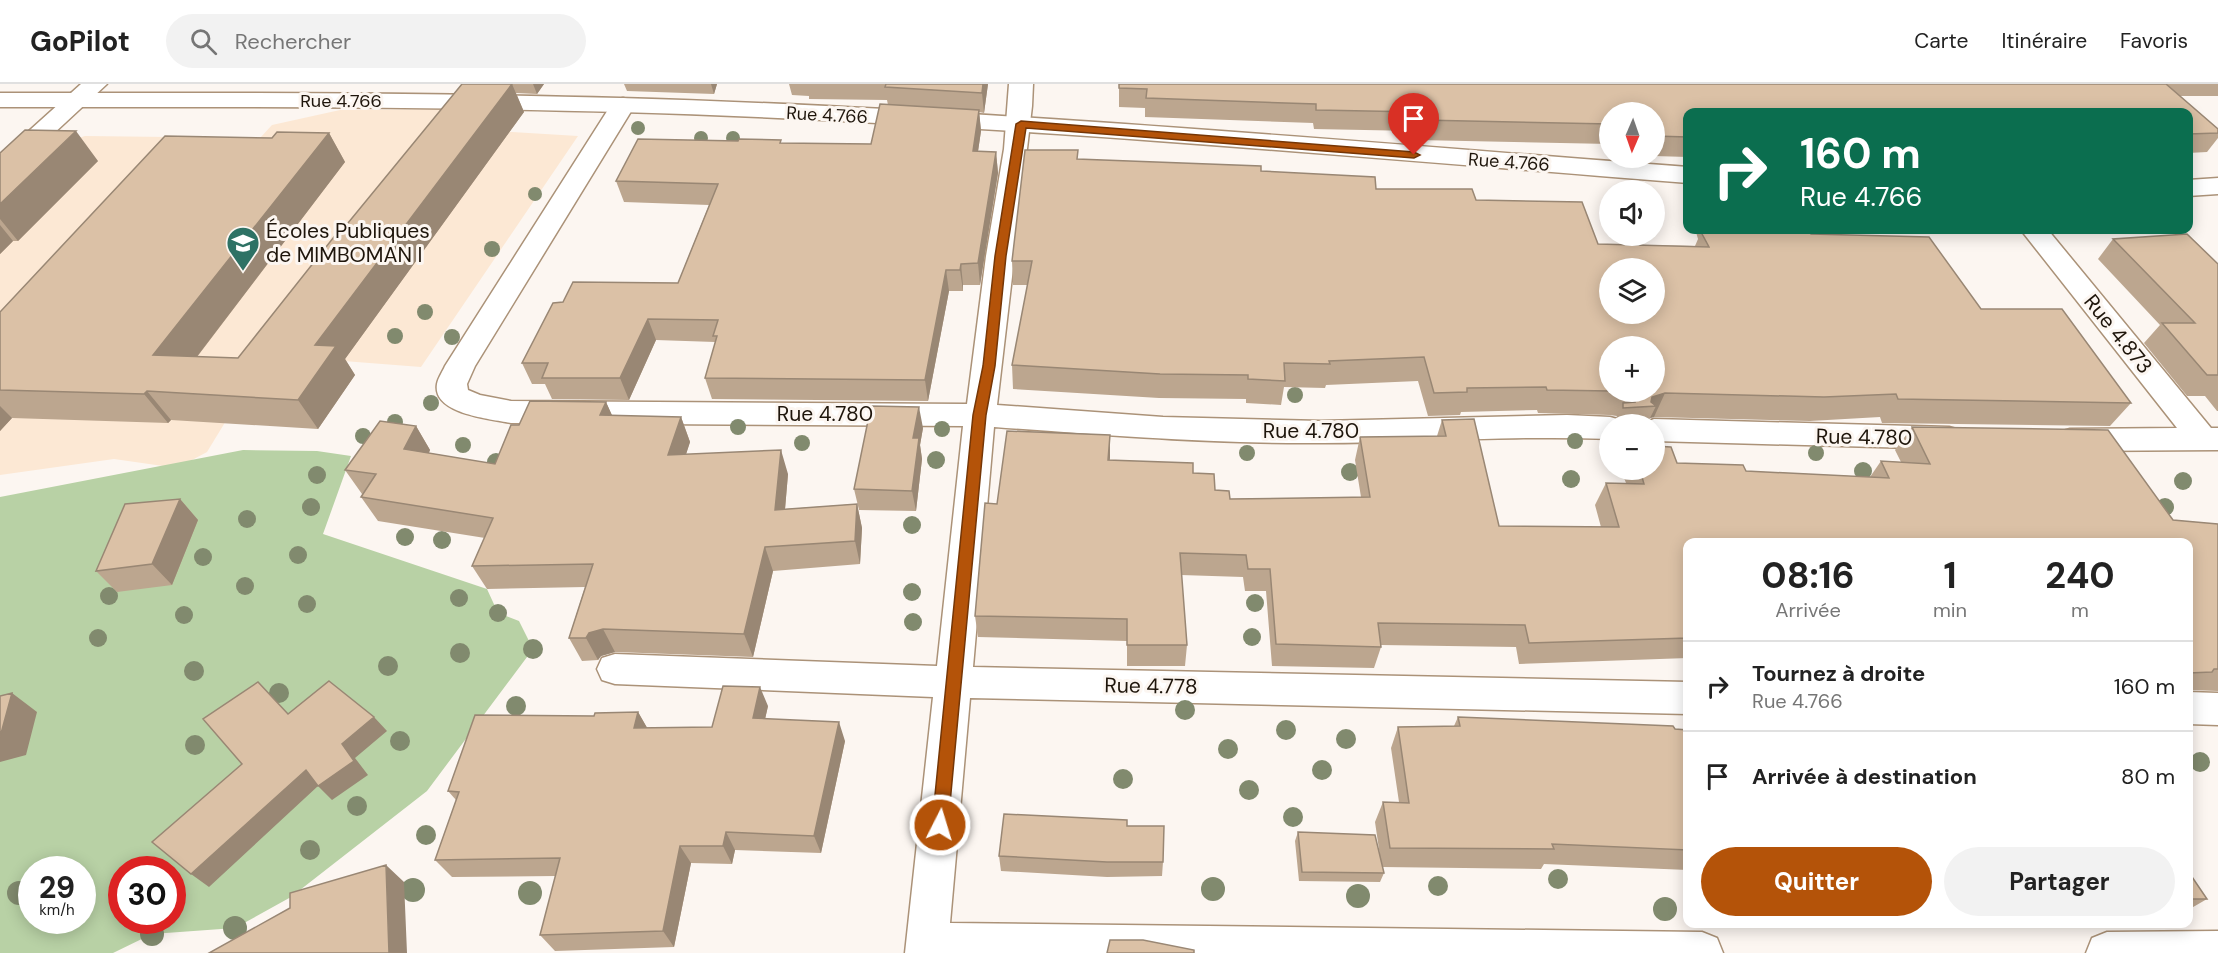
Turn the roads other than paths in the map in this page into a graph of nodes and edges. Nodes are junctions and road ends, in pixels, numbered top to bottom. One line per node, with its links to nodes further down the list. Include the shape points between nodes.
1 (1021, 84): 5 (street)
2 (87, 92): 3 (street, Rue 4.766); 4 (street, Rue 4.766); 6 (street)
3 (0, 100)
4 (623, 105): 5 (street, Rue 4.766); 11 (street, Rue 4.780, via 460,366 452,384 454,396 474,405 512,412)
5 (1021, 124): 7 (street, Rue 4.766); 11 (street)
6 (0, 170)
7 (1683, 175)
8 (2218, 186): 9 (street)
9 (2193, 188)
10 (2037, 234): 15 (street, Rue 4.873)
11 (980, 415): 12 (street, Rue 4.780, via 1163,428 1321,432); 18 (street)
12 (1599, 427)
13 (1665, 430): 14 (street, Rue 4.780)
14 (1976, 439)
15 (2210, 439): 16 (street)
16 (2046, 440)
17 (615, 669): 18 (street, Rue 4.778)
18 (954, 682): 19 (street, Rue 4.778); 22 (street)
19 (1683, 698)
20 (2193, 708): 21 (street)
21 (2218, 709)
22 (927, 948): 24 (street)
23 (2218, 952): 25 (street)
24 (1702, 953)
25 (2107, 953)

